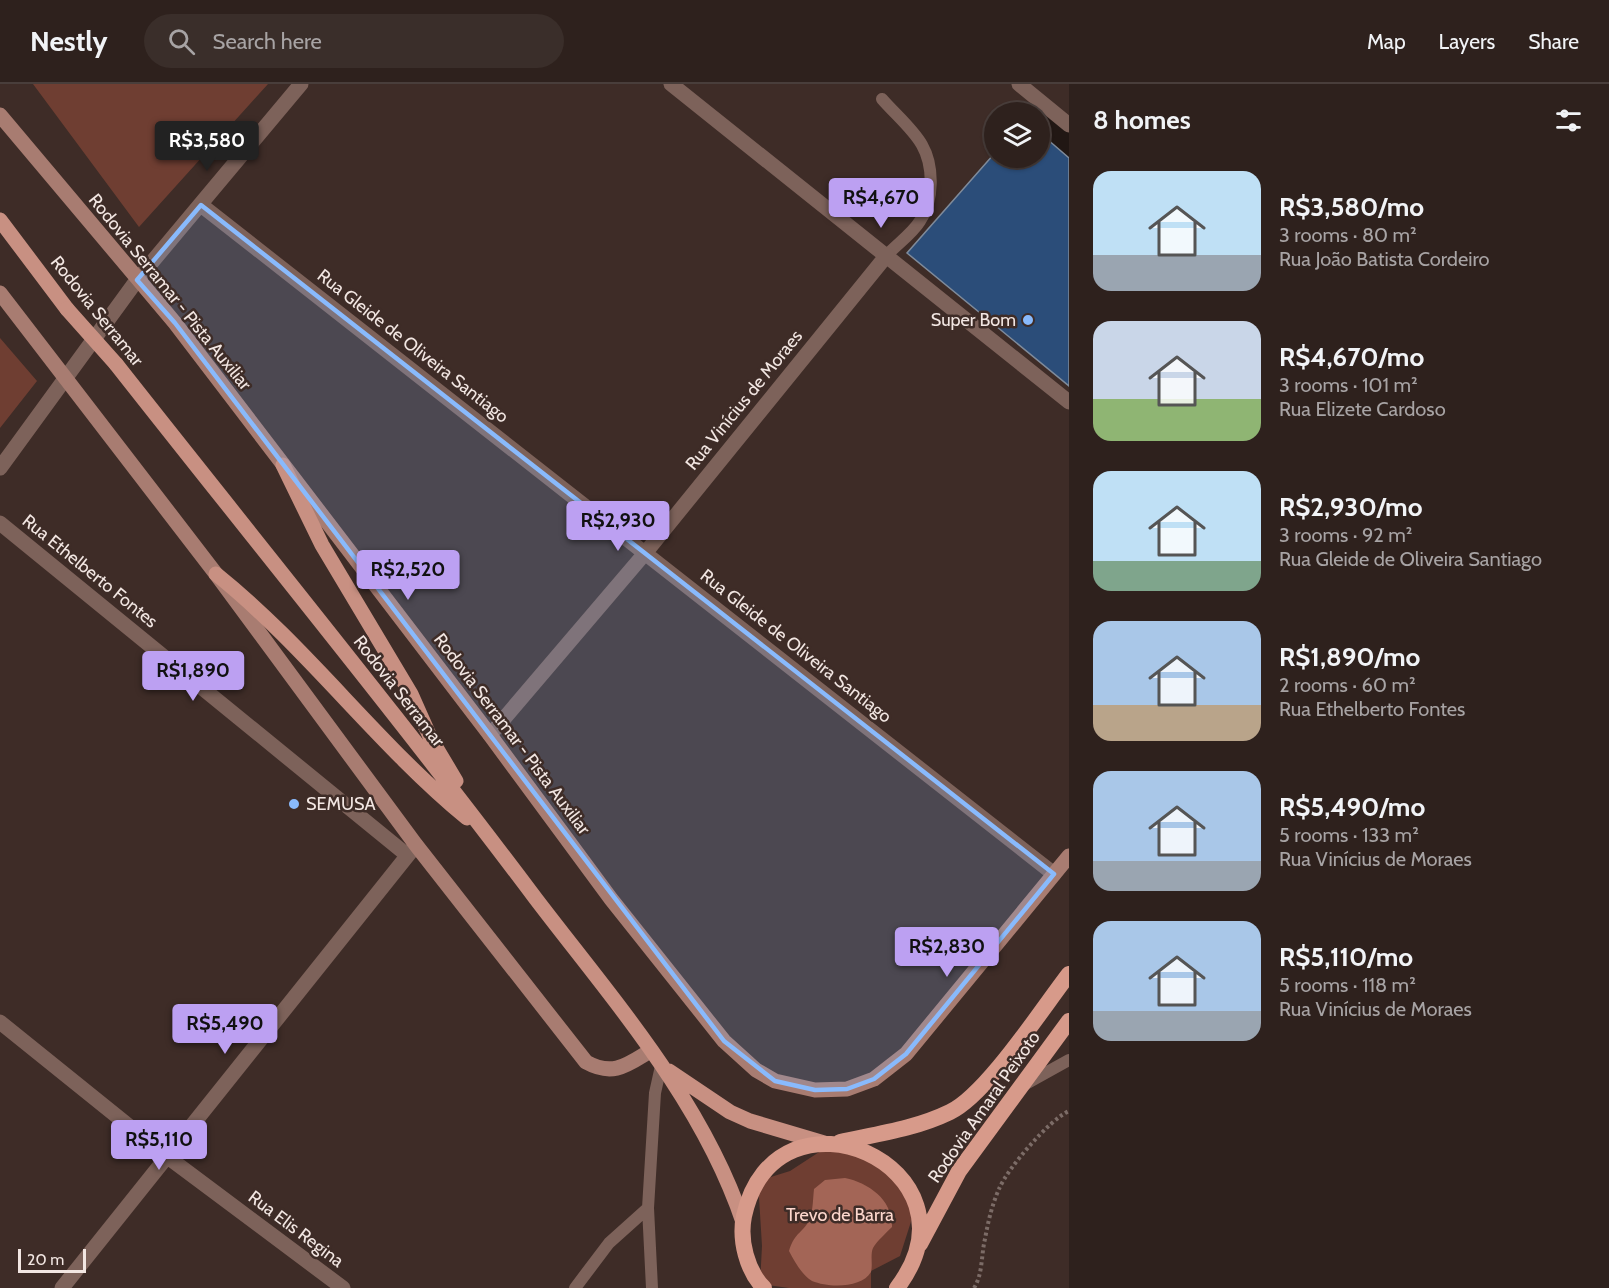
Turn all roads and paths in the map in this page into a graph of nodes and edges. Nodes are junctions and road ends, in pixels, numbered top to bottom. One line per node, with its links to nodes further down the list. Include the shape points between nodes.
1 (301, 84): 7 (street)
2 (671, 84): 9 (street)
3 (1019, 84): 6 (street)
4 (882, 99): 9 (lane, via 922,144 931,187 920,222)
5 (0, 116): 10 (main road, Rodovia Serramar - Pista Auxiliar)
6 (1069, 125)
7 (201, 206): 10 (street); 17 (street, Rua Gleide de Oliveira Santiago)
8 (0, 220): 20 (main road, Rodovia Serramar, bridge)
9 (887, 255): 13 (street); 17 (street, Rua Vinícius de Moraes)
10 (137, 280): 12 (street); 14 (main road, Rodovia Serramar - Pista Auxiliar, via 175,323)
11 (0, 293): 12 (main road)
12 (66, 379): 15 (street); 18 (main road)
13 (1069, 402)
14 (283, 465): 19 (main road, Rodovia Serramar - Pista Auxiliar); 20 (main road, via 322,545)
15 (0, 468)
16 (0, 523): 21 (street, Rua Ethelberto Fontes)
17 (646, 552): 19 (street, Rua Vinícius de Moraes); 23 (street, Rua Gleide de Oliveira Santiago)
18 (216, 574): 20 (main road, via 258,609 438,793); 21 (main road)
19 (490, 735): 23 (main road, Rodovia Serramar - Pista Auxiliar, via 724,1041 756,1070 775,1081 815,1090 847,1089 874,1079 906,1054)
20 (490, 837): 27 (main road, Rodovia Serramar)
21 (411, 850): 27 (main road, via 586,1062 599,1069 613,1070); 33 (street)
22 (1069, 856): 23 (main road, Rodovia Serramar - Pista Auxiliar)
23 (1054, 874)
24 (1069, 974): 32 (highway, Rodovia Amaral Peixoto, via 977,1092 952,1111 916,1126)
25 (1069, 1021): 30 (highway, Rodovia Amaral Peixoto)
26 (0, 1022): 33 (street, Rua Elis Regina)
27 (650, 1051): 29 (main road, Rodovia Serramar)
28 (1069, 1060): 30 (lane)
29 (661, 1066): 32 (main road, Rodovia Serramar, via 730,1112); 34 (lane, via 655,1093); 35 (main road, Rodovia Serramar, via 716,1155)
30 (1018, 1088): 36 (highway, Rodovia Amaral Peixoto, via 959,1171)
31 (1069, 1111): 45 (path, via 1058,1116 1033,1142 999,1187)
32 (828, 1143): 35 (highway, Rodovia Amaral Peixoto, via 799,1149 776,1162 758,1181); 36 (highway, via 855,1146 893,1169 916,1206)
33 (165, 1155): 38 (street); 39 (street, Rua Elis Regina)
34 (648, 1208): 40 (lane, via 609,1243); 41 (lane)
35 (743, 1222): 37 (highway)
36 (917, 1250): 44 (highway, Rodovia Amaral Peixoto)
37 (750, 1267): 42 (highway); 43 (highway)
38 (64, 1287)
39 (343, 1288)
40 (575, 1288)
41 (652, 1288)
42 (751, 1288)
43 (764, 1288)
44 (897, 1288)
45 (974, 1288)

